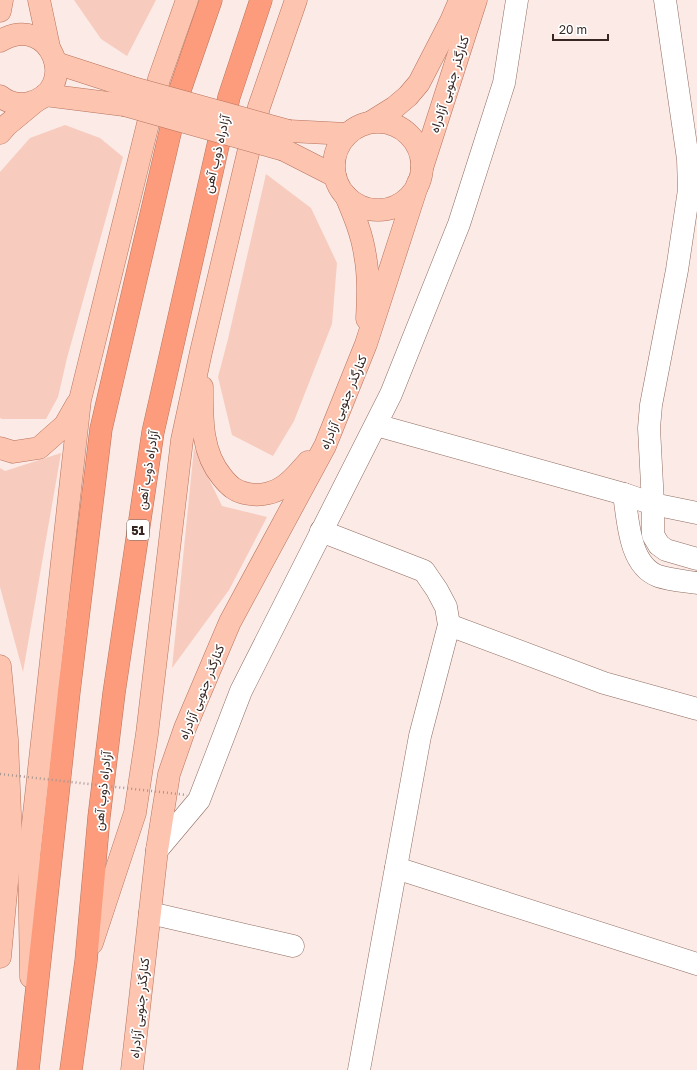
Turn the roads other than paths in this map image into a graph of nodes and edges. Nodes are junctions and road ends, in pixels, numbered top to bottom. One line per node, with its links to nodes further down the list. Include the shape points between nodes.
1 (2, 0): 11 (main road)
2 (39, 0): 13 (main road)
3 (187, 0): 26 (main road, via 159,79)
4 (211, 0): 48 (highway, via 180,90 101,429 69,692)
5 (261, 0): 46 (highway, آزادراه ذوب آهن / 51, via 229,97 153,432 114,694 99,817)
6 (296, 0): 25 (main road, via 259,107)
7 (460, 0): 17 (main road, کنارگذر جنوبی آزادراه, via 419,82 395,107)
8 (476, 0): 21 (main road, کنارگذر جنوبی آزادراه)
9 (517, 0): 27 (street, via 504,84 459,224 391,394)
10 (665, 0): 31 (street, via 688,158 689,190 677,270 651,405 649,428)
11 (0, 11)
12 (0, 41): 13 (main road, via 8,36 30,35 40,39)
13 (52, 55): 15 (main road); 16 (main road, via 56,75 52,86)
14 (0, 96): 16 (main road, via 13,103 24,104)
15 (127, 96): 16 (main road); 20 (main road, bridge)
16 (40, 98): 18 (main road)
17 (371, 122): 19 (main road, via 358,126); 21 (main road, via 386,122 401,128 413,139 420,153)
18 (0, 133)
19 (347, 134): 20 (main road); 22 (main road, via 338,146 334,161)
20 (286, 141): 22 (main road)
21 (420, 175): 23 (main road, via 411,194 399,204 386,209 358,205); 24 (main road, کنارگذر جنوبی آزادراه)
22 (335, 176): 23 (main road)
23 (346, 196): 24 (main road, کنارگذر جنوبی آزادراه, via 365,254 368,293)
24 (366, 344): 28 (main road, کنارگذر جنوبی آزادراه)
25 (201, 352): 28 (main road, via 202,423 206,447 215,469 231,488 240,493 267,494 284,486); 46 (main road, via 182,440 147,734 135,813)
26 (80, 400): 29 (main road, via 65,425 39,448 13,452); 48 (main road, via 28,859)
27 (376, 425): 30 (street); 33 (street)
28 (325, 446): 41 (main road, کنارگذر جنوبی آزادراه, via 230,622 185,728 169,774)
29 (0, 448)
30 (624, 494): 31 (street); 35 (street, via 636,556 646,570 657,576)
31 (653, 504): 32 (street); 34 (street, via 653,535 659,544 666,550)
32 (697, 513)
33 (321, 531): 36 (street, via 424,571 446,607); 41 (street, via 241,691 199,800)
34 (697, 559)
35 (697, 583)
36 (449, 625): 38 (street, via 604,683); 42 (street, via 420,736)
37 (0, 666): 40 (main road)
38 (697, 709)
39 (0, 740): 40 (street)
40 (3, 765): 45 (main road, via 11,839)
41 (157, 850): 43 (main road, کنارگذر جنوبی آزادراه)
42 (396, 868): 47 (street); 52 (street)
43 (150, 913): 44 (street); 51 (main road, کنارگذر جنوبی آزادراه)
44 (293, 946)
45 (0, 957)
46 (86, 961): 50 (highway, آزادراه ذوب آهن / 51)
47 (697, 964)
48 (32, 1046): 49 (highway)
49 (28, 1070)
50 (71, 1070)
51 (132, 1070)
52 (359, 1070)

